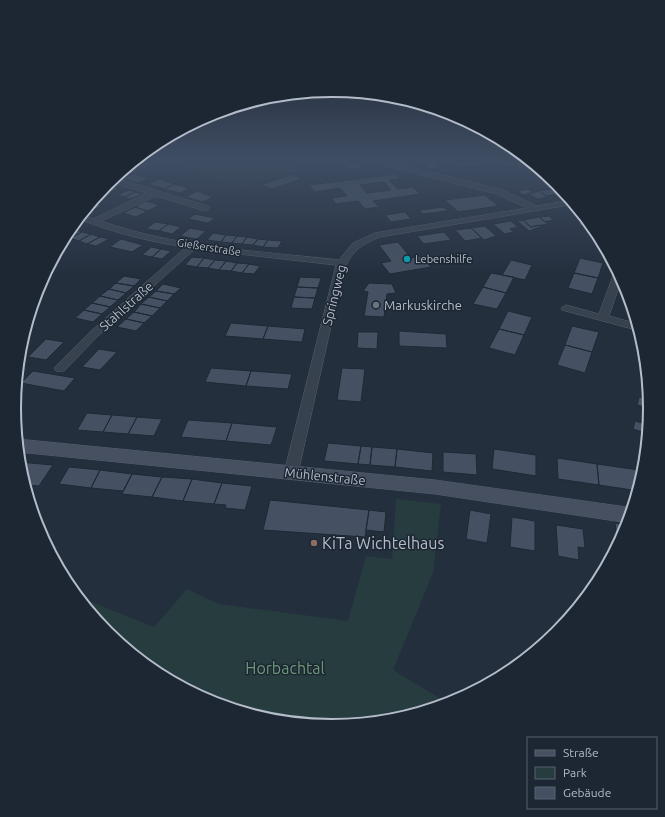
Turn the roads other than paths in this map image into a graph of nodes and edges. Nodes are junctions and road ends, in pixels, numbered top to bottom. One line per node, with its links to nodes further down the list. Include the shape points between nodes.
1 (144, 197): 7 (street)
2 (169, 197): 5 (street)
3 (511, 197): 6 (street)
4 (567, 203): 6 (street, Springweg)
5 (205, 208)
6 (536, 209): 9 (street, Springweg, via 378,235 354,247)
7 (86, 219): 8 (street, Gießerstraße, via 106,227)
8 (193, 246): 9 (street, Gießerstraße); 14 (street, Stahlstraße, via 94,334)
9 (341, 263): 16 (street, Springweg)
10 (616, 281): 12 (street)
11 (566, 308): 12 (street)
12 (603, 318): 13 (street)
13 (632, 326)
14 (60, 368)
15 (24, 446): 16 (street, Mühlenstraße)
16 (292, 473): 17 (street, Mühlenstraße, via 435,487)
17 (625, 514)

